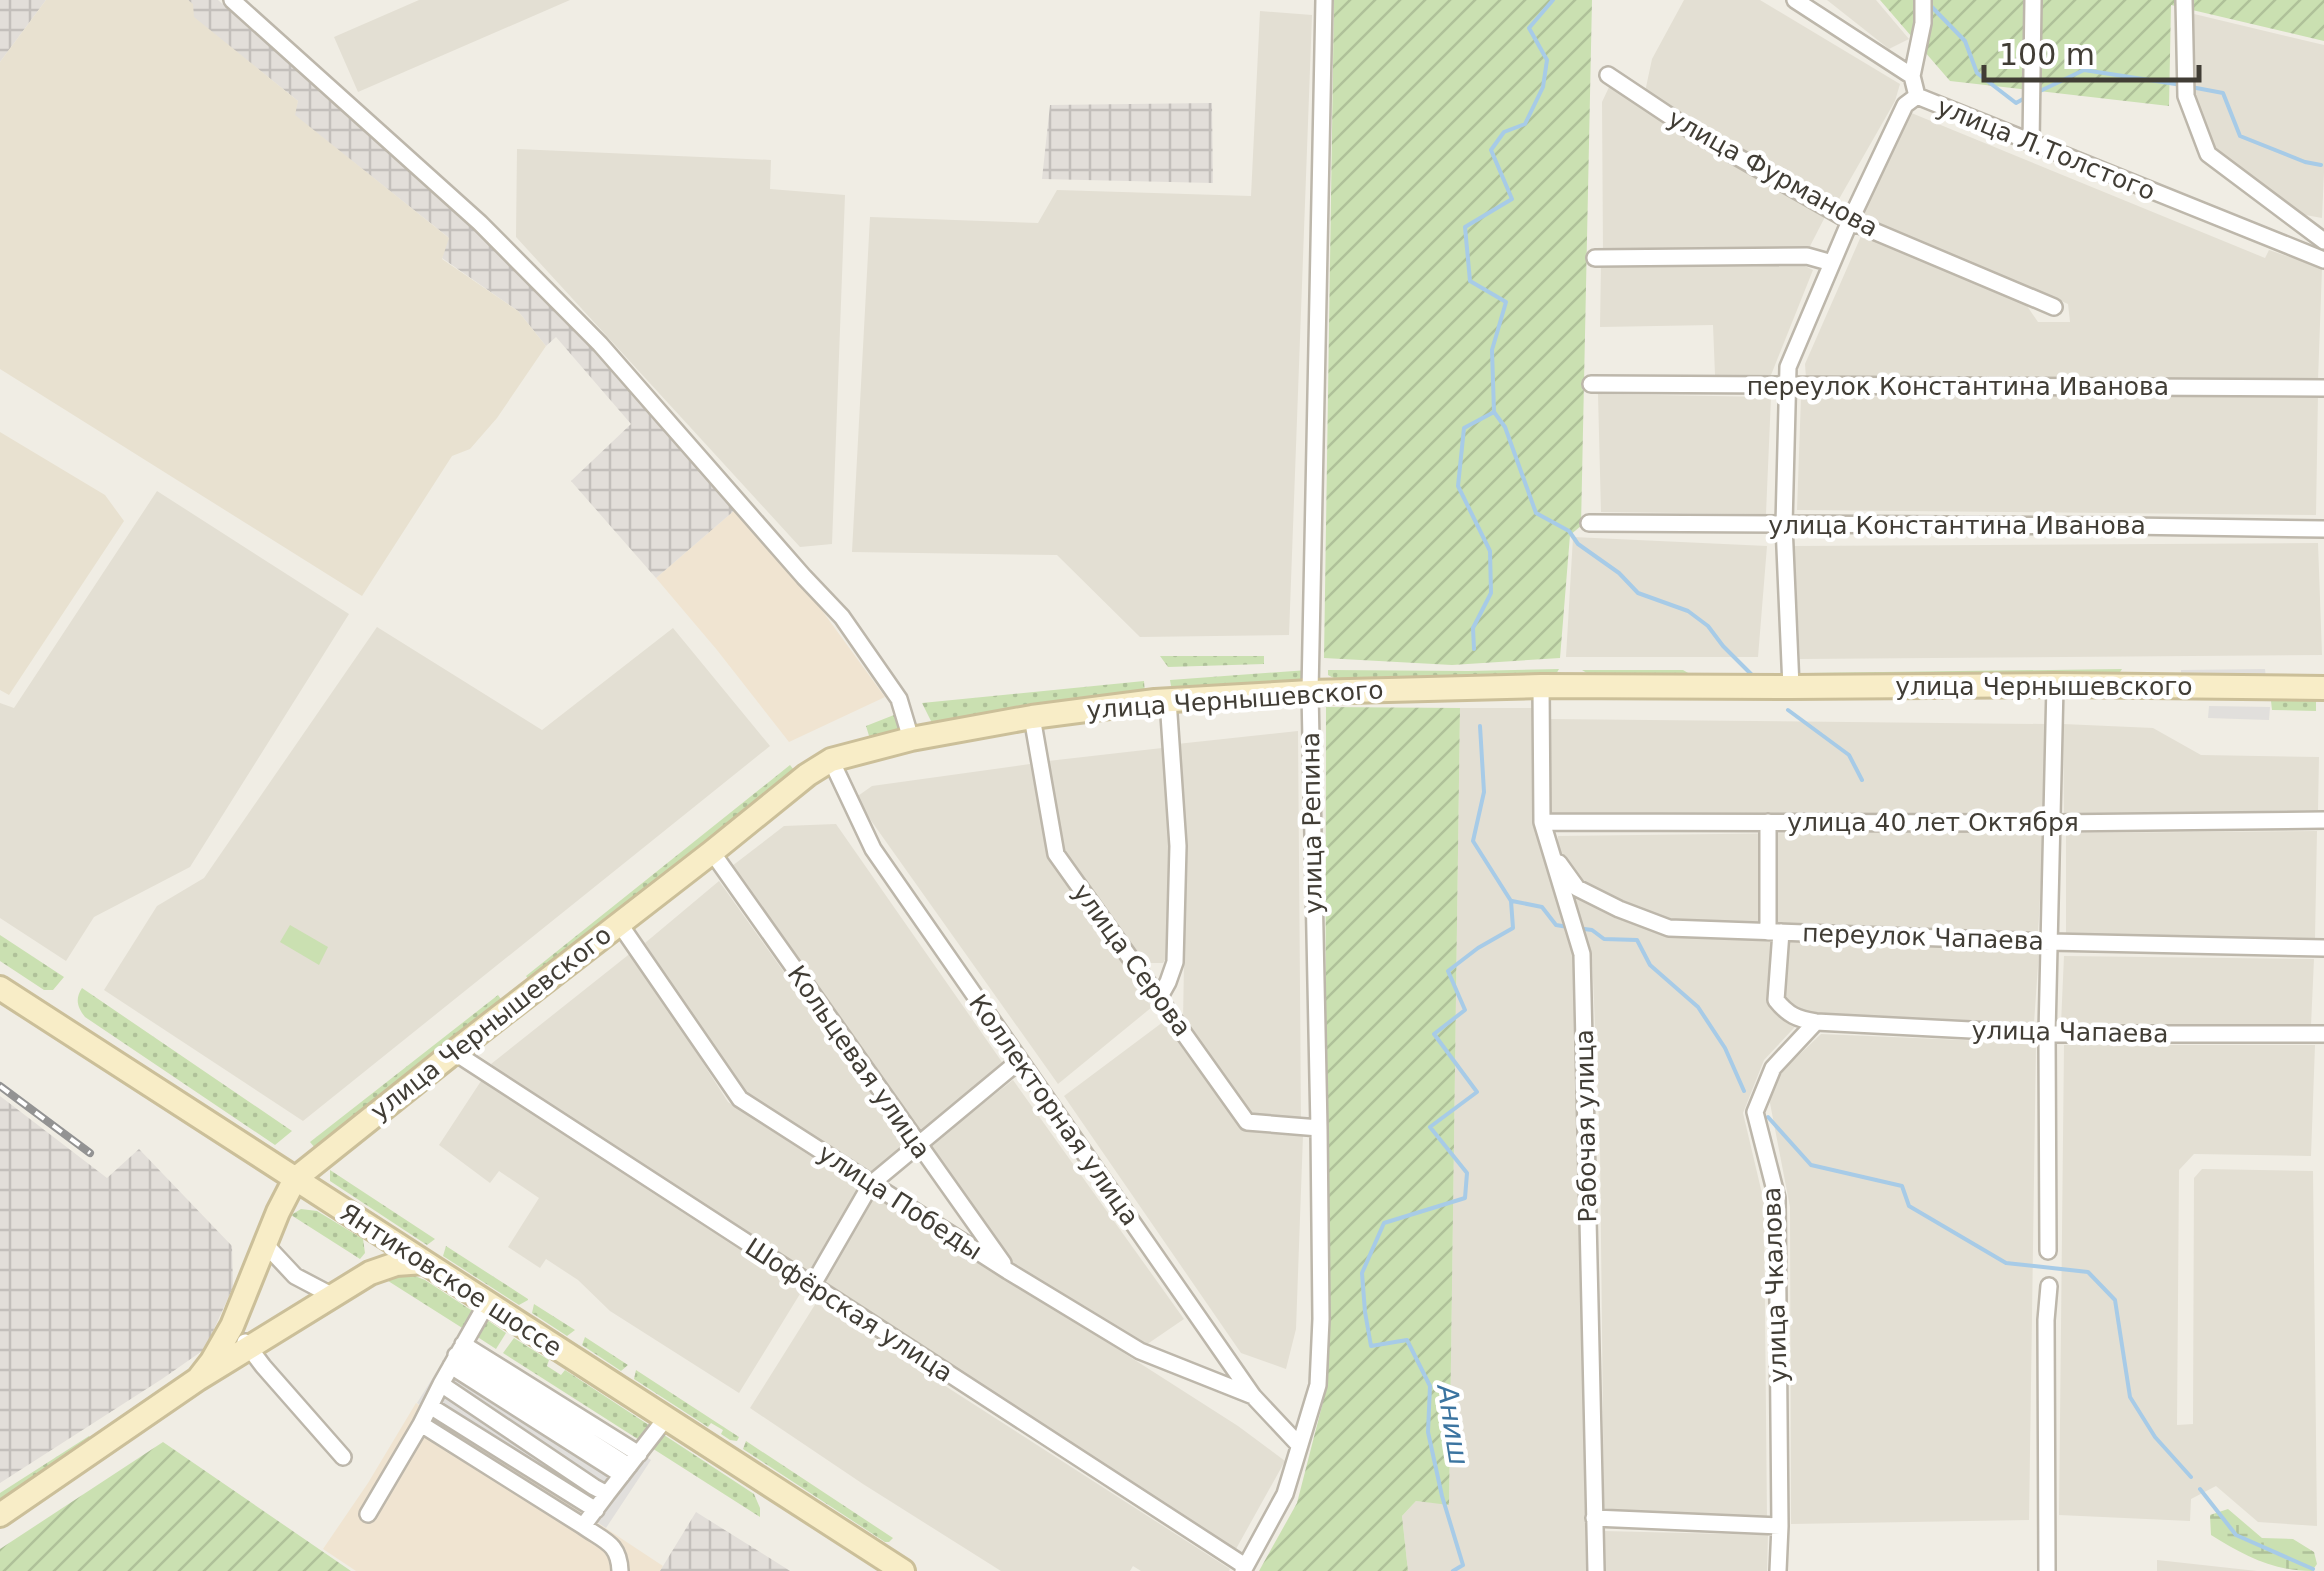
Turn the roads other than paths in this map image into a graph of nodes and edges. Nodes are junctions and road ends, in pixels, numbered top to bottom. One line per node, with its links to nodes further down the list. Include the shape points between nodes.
1 (232, 0): 30 (street, via 480,224 600,344 842,617 899,699)
2 (1324, 0): 27 (street, улица Репина)
3 (1795, 0): 8 (street, улица Л.Толстого)
4 (1922, 0): 8 (street)
5 (2034, 0): 10 (street)
6 (2184, 0): 12 (street, via 2186,96 2208,154)
7 (1608, 75): 11 (street, улица Фурманова)
8 (1912, 76): 9 (street, улица Л.Толстого)
9 (1916, 96): 10 (street, улица Л.Толстого); 11 (street, via 1905,105)
10 (2031, 144): 14 (street, улица Л.Толстого)
11 (1850, 222): 15 (street); 16 (street, улица Фурманова)
12 (2324, 241)
13 (1595, 258): 15 (street, via 1807,256)
14 (2324, 260)
15 (1832, 263): 18 (street)
16 (2054, 308)
17 (1591, 384): 18 (street, переулок Константина Иванова)
18 (1787, 384): 19 (street, переулок Константина Иванова); 21 (street)
19 (2324, 388)
20 (1589, 524): 21 (street, улица Константина Иванова)
21 (1784, 525): 22 (street, улица Константина Иванова); 25 (street)
22 (2324, 529)
23 (2055, 685): 25 (street, улица Чернышевского); 26 (street, улица Чернышевского); 35 (street)
24 (1542, 686): 25 (street, улица Чернышевского); 27 (street, улица Чернышевского); 33 (street, Рабочая улица)
25 (1791, 687)
26 (2324, 688)
27 (1310, 692): 28 (street, улица Чернышевского); 49 (street, улица Репина)
28 (1168, 700): 29 (street, улица Чернышевского); 43 (street, via 1177,885 1174,962)
29 (1032, 717): 30 (street, улица Чернышевского); 43 (street, улица Серова, via 1056,854)
30 (911, 739): 31 (street, улица Чернышевского)
31 (830, 760): 37 (street, улица Чернышевского); 48 (street, Коллекторная улица, via 873,848)
32 (2324, 820): 35 (street, улица 40 лет Октября)
33 (1542, 822): 34 (street, улица 40 лет Октября); 36 (street, Рабочая улица)
34 (1768, 822): 35 (street, улица 40 лет Октября); 39 (street)
35 (2052, 823): 40 (street)
36 (1550, 849): 39 (street, переулок Чапаева, via 1577,888 1652,922); 78 (street, Рабочая улица, via 1582,954)
37 (712, 852): 38 (street, улица Чернышевского); 50 (street, Кольцевая улица)
38 (619, 922): 47 (street, улица Чернышевского); 52 (street, улица Победы, via 740,1100)
39 (1774, 932): 40 (street, переулок Чапаева); 44 (street, via 1776,1000 1795,1018)
40 (2050, 942): 41 (street, переулок Чапаева); 45 (street)
41 (2324, 948)
42 (0, 988): 51 (street, Янтиковское шоссе)
43 (1159, 998): 49 (street, улица Серова, via 1247,1122)
44 (1816, 1022): 45 (street, улица Чапаева); 79 (street, улица Чкалова, via 1774,1068 1755,1112 1777,1198)
45 (2047, 1034): 46 (street, улица Чапаева); 55 (street)
46 (2324, 1034)
47 (454, 1052): 51 (street, улица Чернышевского); 59 (street, Шофёрская улица)
48 (1020, 1061): 50 (street); 66 (street, Коллекторная улица)
49 (1318, 1128): 72 (street, улица Репина, via 1318,1385)
50 (917, 1144): 52 (street); 57 (street, Кольцевая улица)
51 (295, 1179): 53 (street, Янтиковское шоссе); 54 (street)
52 (871, 1184): 57 (street, улица Победы); 59 (street)
53 (380, 1234): 56 (street, Янтиковское шоссе); 58 (street)
54 (265, 1244): 61 (street, via 299,1280); 63 (street)
55 (2048, 1251)
56 (424, 1262): 58 (street); 62 (street, Янтиковское шоссе)
57 (1008, 1271): 66 (street, улица Победы, via 1140,1351)
58 (370, 1273): 61 (street)
59 (812, 1286): 80 (street, Шофёрская улица)
60 (2049, 1286): 85 (street)
61 (333, 1296): 64 (street)
62 (487, 1303): 69 (street); 70 (street, Янтиковское шоссе)
63 (232, 1326): 64 (street); 65 (street)
64 (250, 1347): 65 (street); 73 (street)
65 (198, 1379): 77 (street)
66 (1253, 1396): 72 (street, Коллекторная улица)
67 (430, 1406): 69 (street); 74 (street); 75 (street)
68 (477, 1409): 69 (street); 69 (street); 69 (street); 71 (street); 74 (street); 74 (street)
69 (544, 1413): 69 (street); 70 (street); 71 (street); 71 (street); 71 (street); 71 (street); 74 (street); 74 (street); 74 (street); 74 (street); 74 (street); 74 (street); 74 (street); 74 (street); 74 (street); 74 (street); 75 (street)
70 (666, 1418): 82 (street, Янтиковское шоссе)
71 (515, 1428): 74 (street)
72 (1299, 1445): 80 (street, улица Репина, via 1285,1494)
73 (343, 1457)
74 (501, 1475): 75 (street); 76 (street); 81 (street, via 611,1546)
75 (596, 1510)
76 (368, 1514)
77 (0, 1515)
78 (1594, 1518): 79 (street); 83 (street, Рабочая улица)
79 (1780, 1526): 84 (street, улица Чкалова)
80 (1244, 1569)
81 (620, 1571)
82 (903, 1571)
83 (1596, 1571)
84 (1778, 1571)
85 (2046, 1571)

